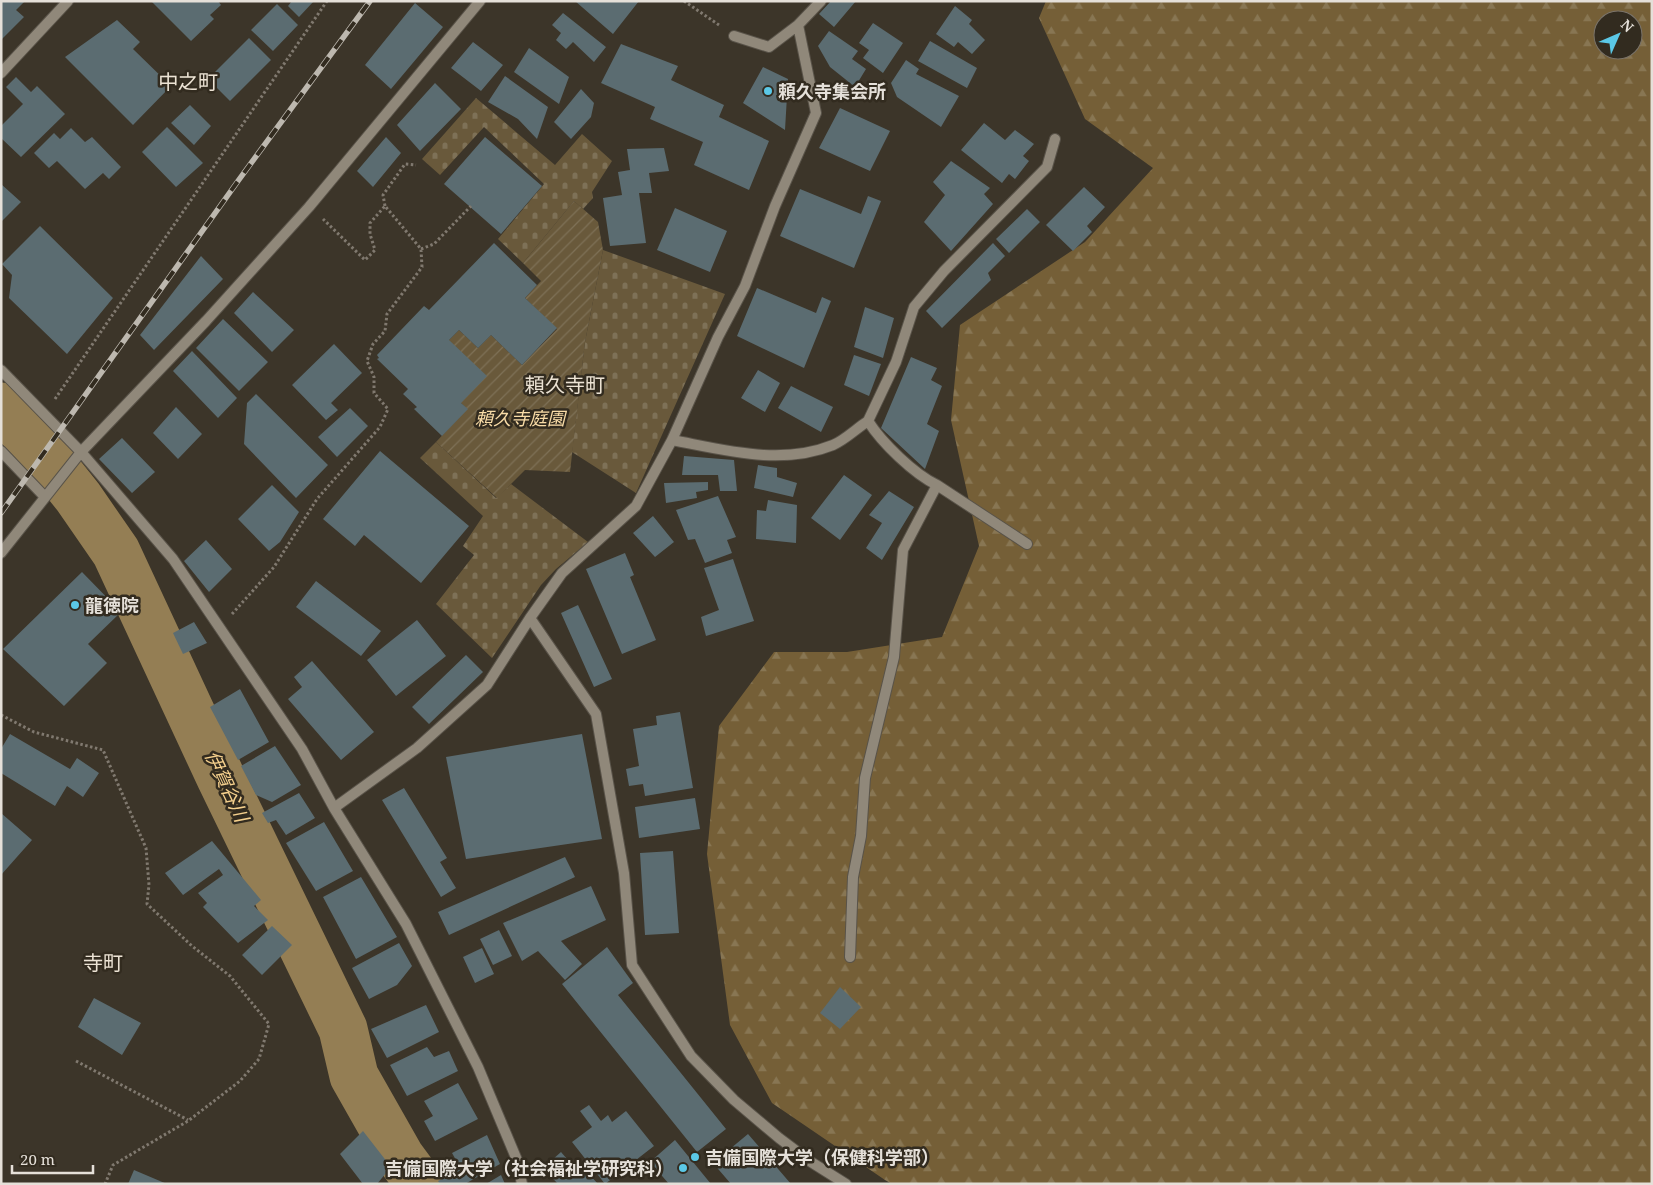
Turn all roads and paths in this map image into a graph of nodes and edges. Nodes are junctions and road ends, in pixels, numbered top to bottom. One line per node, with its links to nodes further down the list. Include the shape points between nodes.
1 (68, 1): 8 (street)
2 (327, 1): 16 (path)
3 (480, 1): 20 (street, via 308,206 174,356)
4 (684, 1): 7 (path)
5 (821, 1): 6 (street)
6 (798, 25): 7 (street, via 769,47); 18 (street, via 816,113 775,206 745,286 718,337)
7 (734, 36)
8 (1, 73)
9 (1055, 140): 17 (street, via 1047,167 944,271 914,307 896,362)
10 (416, 166): 11 (path, via 405,164 383,195)
11 (385, 206): 13 (path, via 370,223 375,250 365,260); 14 (path)
12 (471, 206): 14 (path, via 434,244)
13 (329, 225)
14 (422, 249): 26 (path, via 422,267 387,314 386,330 373,344 367,361 374,377 374,393 388,409 380,427 317,500 274,567)
15 (1, 370): 16 (street)
16 (44, 415): 20 (street)
17 (868, 421): 18 (street, via 834,444 803,454 758,456); 21 (street, via 875,432 924,479)
18 (672, 440): 25 (street, via 636,506 562,574)
19 (1, 451): 22 (street)
20 (81, 452): 22 (street); 26 (street, via 173,559)
21 (937, 485): 23 (street); 29 (street, via 903,550 894,658 864,778 862,836 853,877)
22 (47, 495): 24 (street)
23 (1027, 544)
24 (1, 553)
25 (530, 618): 28 (street, via 487,686 417,748); 34 (street, via 596,714 624,873 632,965 691,1056 734,1100 779,1138)
26 (220, 627): 28 (street, via 302,749)
27 (1, 715): 31 (path, via 34,732 103,750 146,848 147,904 230,976 269,1024 259,1059 240,1081)
28 (334, 808): 33 (street, via 406,924 478,1067 517,1160)
29 (850, 957)
30 (76, 1061): 31 (path)
31 (188, 1121): 32 (path, via 113,1165)
32 (105, 1184)
33 (522, 1184)
34 (846, 1184)

